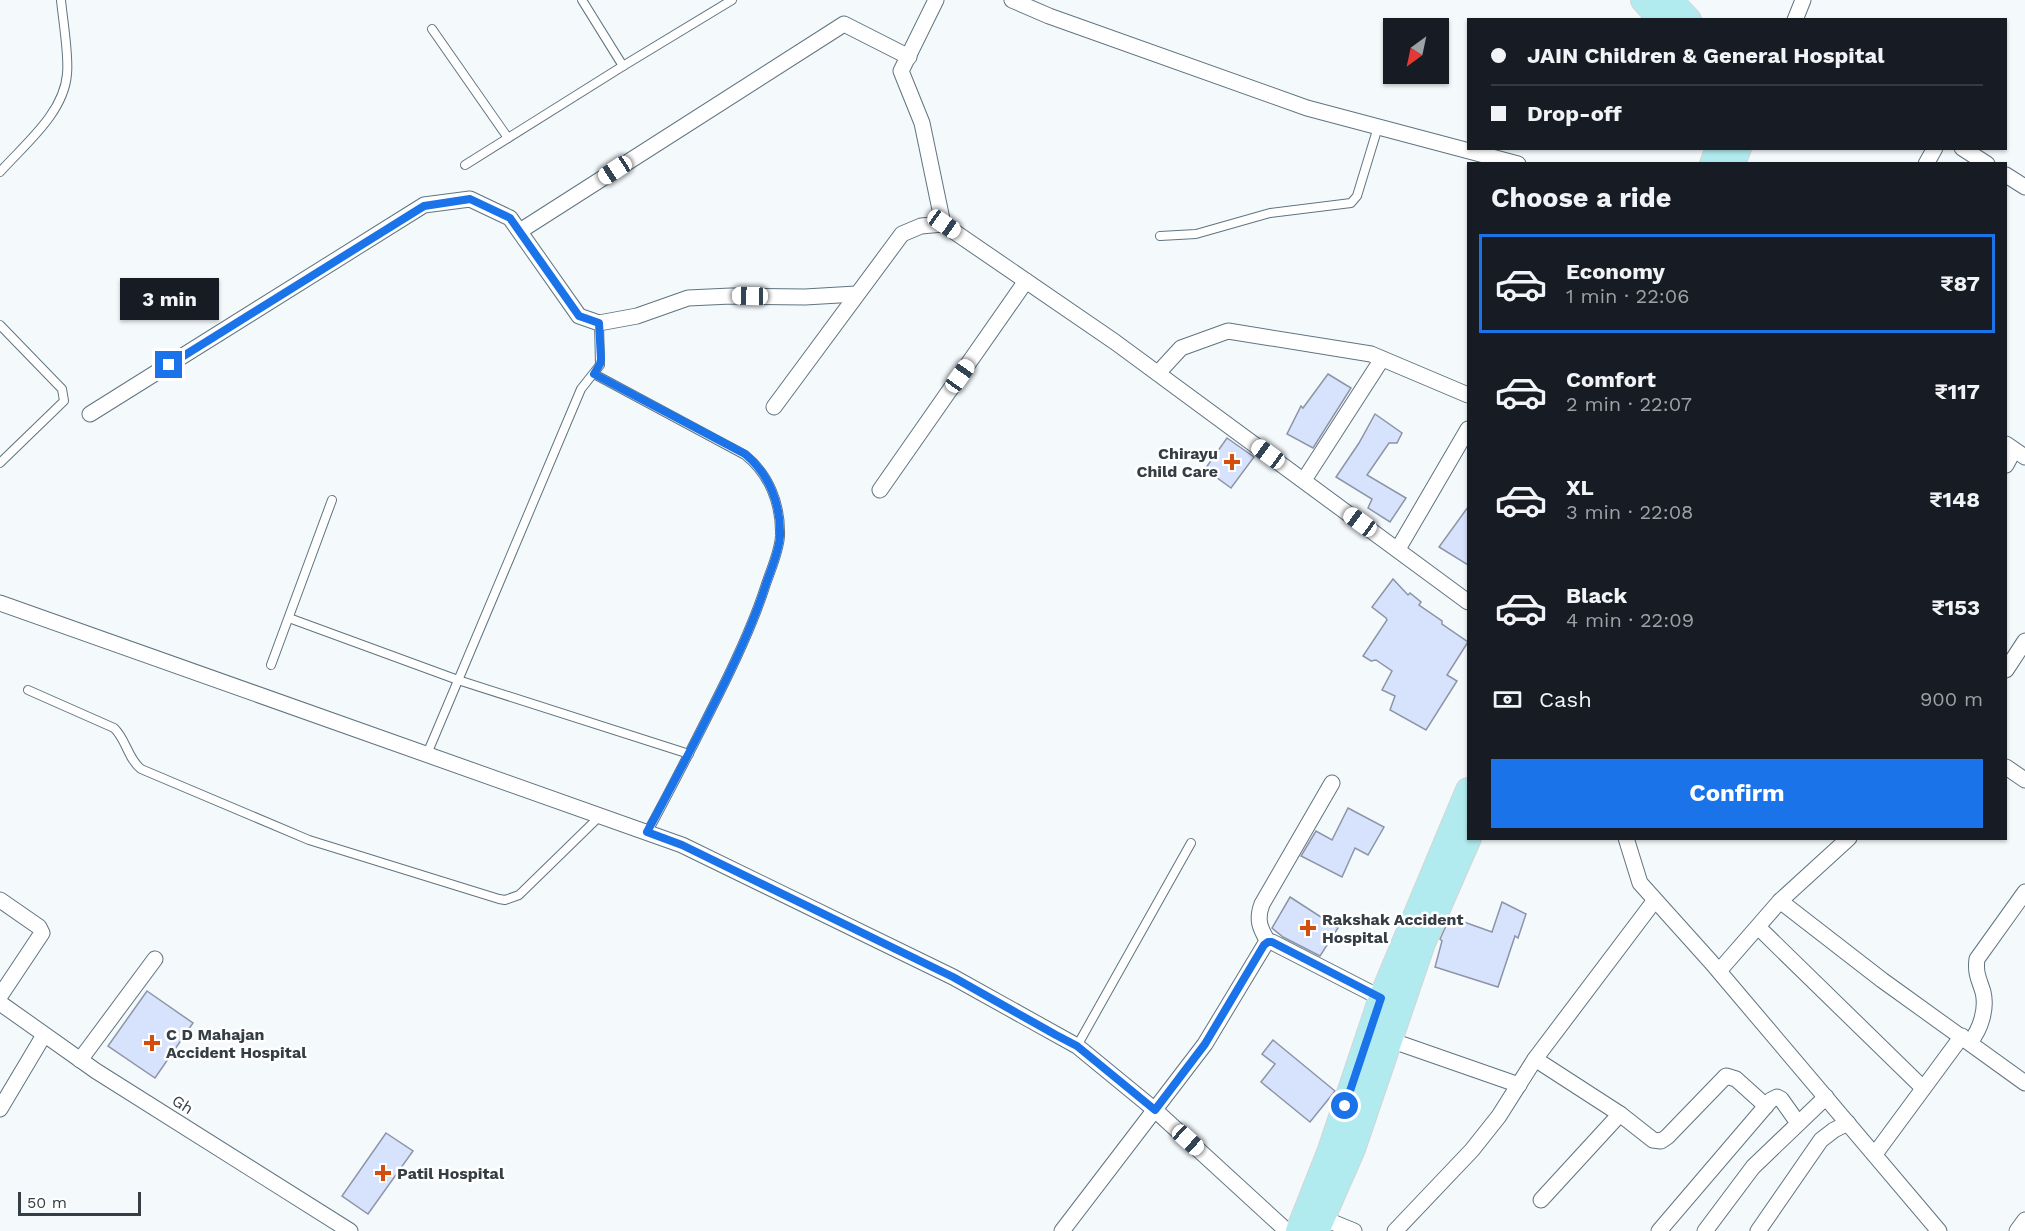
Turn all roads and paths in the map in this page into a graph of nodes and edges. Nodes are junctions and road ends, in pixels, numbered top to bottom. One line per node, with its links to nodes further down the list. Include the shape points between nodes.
1 (61, 0): 21 (lane, via 67,74 61,100)
2 (582, 0): 14 (lane)
3 (936, 0): 13 (street)
4 (1012, 0): 15 (street, via 1307,108)
5 (1642, 0): 9 (main road)
6 (1670, 0): 10 (main road)
7 (1803, 0): 11 (street)
8 (726, 1): 14 (lane)
9 (1659, 18)
10 (1687, 18)
11 (1796, 18)
12 (432, 29): 16 (lane)
13 (909, 57): 24 (street, via 901,71 922,123); 25 (street, via 844,24)
14 (623, 66): 16 (lane)
15 (1378, 127): 18 (street); 26 (lane, via 1357,196 1351,203 1270,213 1196,234)
16 (508, 138): 20 (lane)
17 (1965, 150): 19 (street)
18 (1510, 162)
19 (1984, 162)
20 (465, 165)
21 (0, 172)
22 (2007, 176): 23 (street)
23 (2025, 187)
24 (944, 224): 27 (street); 28 (street, via 921,226 902,234)
25 (520, 231): 29 (street, via 579,316); 36 (street, via 510,218 470,199 424,206)
26 (1160, 236)
27 (1026, 281): 32 (street); 42 (street)
28 (856, 294): 29 (street, via 688,298 637,316); 35 (street)
29 (599, 323): 33 (lane, via 601,359)
30 (0, 325): 39 (lane, via 62,389 64,401)
31 (1382, 359): 32 (street, via 1228,331 1181,348); 34 (street); 41 (street)
32 (1158, 373): 41 (street)
33 (594, 374): 51 (lane, via 581,390); 54 (lane, via 745,454 762,471 777,506 778,547 759,607)
34 (1467, 395)
35 (774, 407)
36 (90, 414)
37 (1467, 431): 44 (street)
38 (2015, 450): 40 (street)
39 (0, 463)
40 (2007, 463)
41 (1304, 480): 44 (street)
42 (880, 489)
43 (332, 500): 47 (lane)
44 (1398, 549): 45 (street)
45 (1467, 601)
46 (0, 603): 53 (street)
47 (289, 618): 49 (lane); 51 (lane)
48 (2025, 641): 50 (street)
49 (270, 665)
50 (2007, 668)
51 (458, 680): 53 (lane); 54 (lane)
52 (28, 690): 59 (lane, via 114,728 141,769 309,840 499,899 519,895)
53 (427, 754): 59 (street)
54 (689, 754): 60 (lane)
55 (2007, 768): 56 (street)
56 (2025, 780)
57 (1332, 783): 70 (street, via 1257,916)
58 (1467, 792): 74 (main road)
59 (600, 816): 60 (street)
60 (647, 832): 79 (street, via 682,845 953,977)
61 (1469, 840): 78 (main road, via 1423,943)
62 (1627, 840): 67 (street, via 1640,883)
63 (1847, 840): 68 (street)
64 (1191, 843): 79 (lane)
65 (2023, 897): 77 (street, via 1977,959 1975,971 1983,993 1984,1013 1975,1036)
66 (0, 900): 73 (street, via 42,933)
67 (1655, 900): 72 (street); 80 (street)
68 (1780, 901): 69 (street); 77 (street, via 1882,981)
69 (1758, 927): 72 (street); 84 (street)
70 (1268, 942): 74 (street); 88 (street, via 1205,1044)
71 (155, 959): 81 (street)
72 (1719, 971): 85 (street)
73 (0, 996)
74 (1381, 998): 95 (main road, via 1330,1150)
75 (0, 1004): 76 (street, Gh)
76 (44, 1035): 81 (street, Gh); 87 (street)
77 (1966, 1039): 82 (street); 84 (street)
78 (1390, 1040): 83 (street); 95 (main road, via 1353,1149)
79 (1077, 1046): 88 (street)
80 (1535, 1059): 83 (street); 89 (street)
81 (80, 1060): 96 (street, Gh)
82 (2025, 1083)
83 (1519, 1085): 100 (street, via 1472,1150)
84 (1923, 1088): 92 (street)
85 (1826, 1097): 90 (street); 91 (street)
86 (1766, 1106): 89 (street, via 1736,1079 1726,1076 1660,1141 1653,1140); 90 (street, via 1776,1097 1781,1099); 101 (street)
87 (0, 1109)
88 (1155, 1110): 97 (street); 98 (street)
89 (1620, 1114): 93 (street)
90 (1798, 1123): 102 (street, via 1753,1167)
91 (1848, 1123): 92 (street); 103 (street, via 1821,1140)
92 (1875, 1154): 104 (street)
93 (1541, 1200)
94 (2025, 1220): 105 (street)
95 (1311, 1223): 99 (street)
96 (350, 1231)
97 (1062, 1231)
98 (1287, 1231)
99 (1354, 1231)
100 (1395, 1231)
101 (1659, 1231)
102 (1705, 1231)
103 (1758, 1231)
104 (1939, 1231)
105 (2017, 1231)

